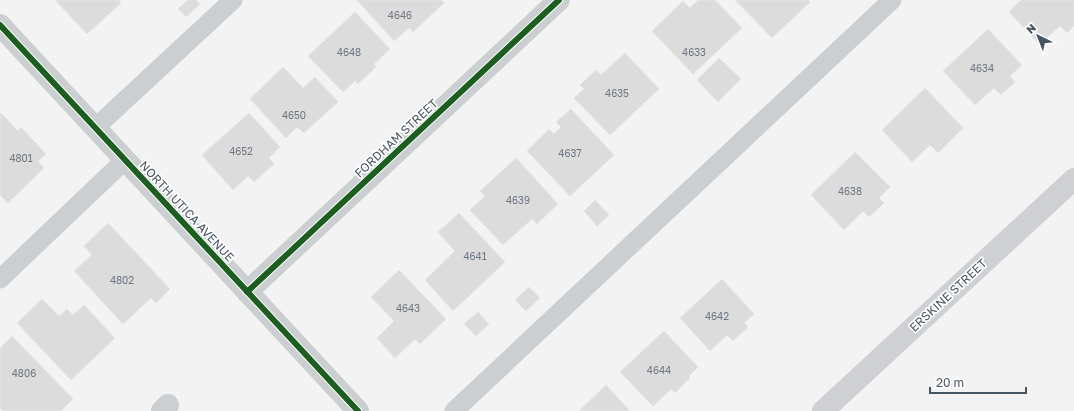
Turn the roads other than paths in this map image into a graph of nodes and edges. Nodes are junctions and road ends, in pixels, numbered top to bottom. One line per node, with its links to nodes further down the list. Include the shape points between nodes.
1 (233, 0): 5 (lane)
2 (560, 0): 9 (street, FORDHAM STREET)
3 (892, 0): 11 (lane)
4 (0, 25): 5 (street, NORTH UTICA AVENUE)
5 (96, 128): 6 (street, NORTH UTICA AVENUE)
6 (125, 160): 8 (lane); 9 (street, NORTH UTICA AVENUE)
7 (1074, 179): 12 (main road, ERSKINE STREET)
8 (0, 279)
9 (247, 292): 10 (street, NORTH UTICA AVENUE)
10 (358, 411)
11 (454, 411)
12 (823, 411)

